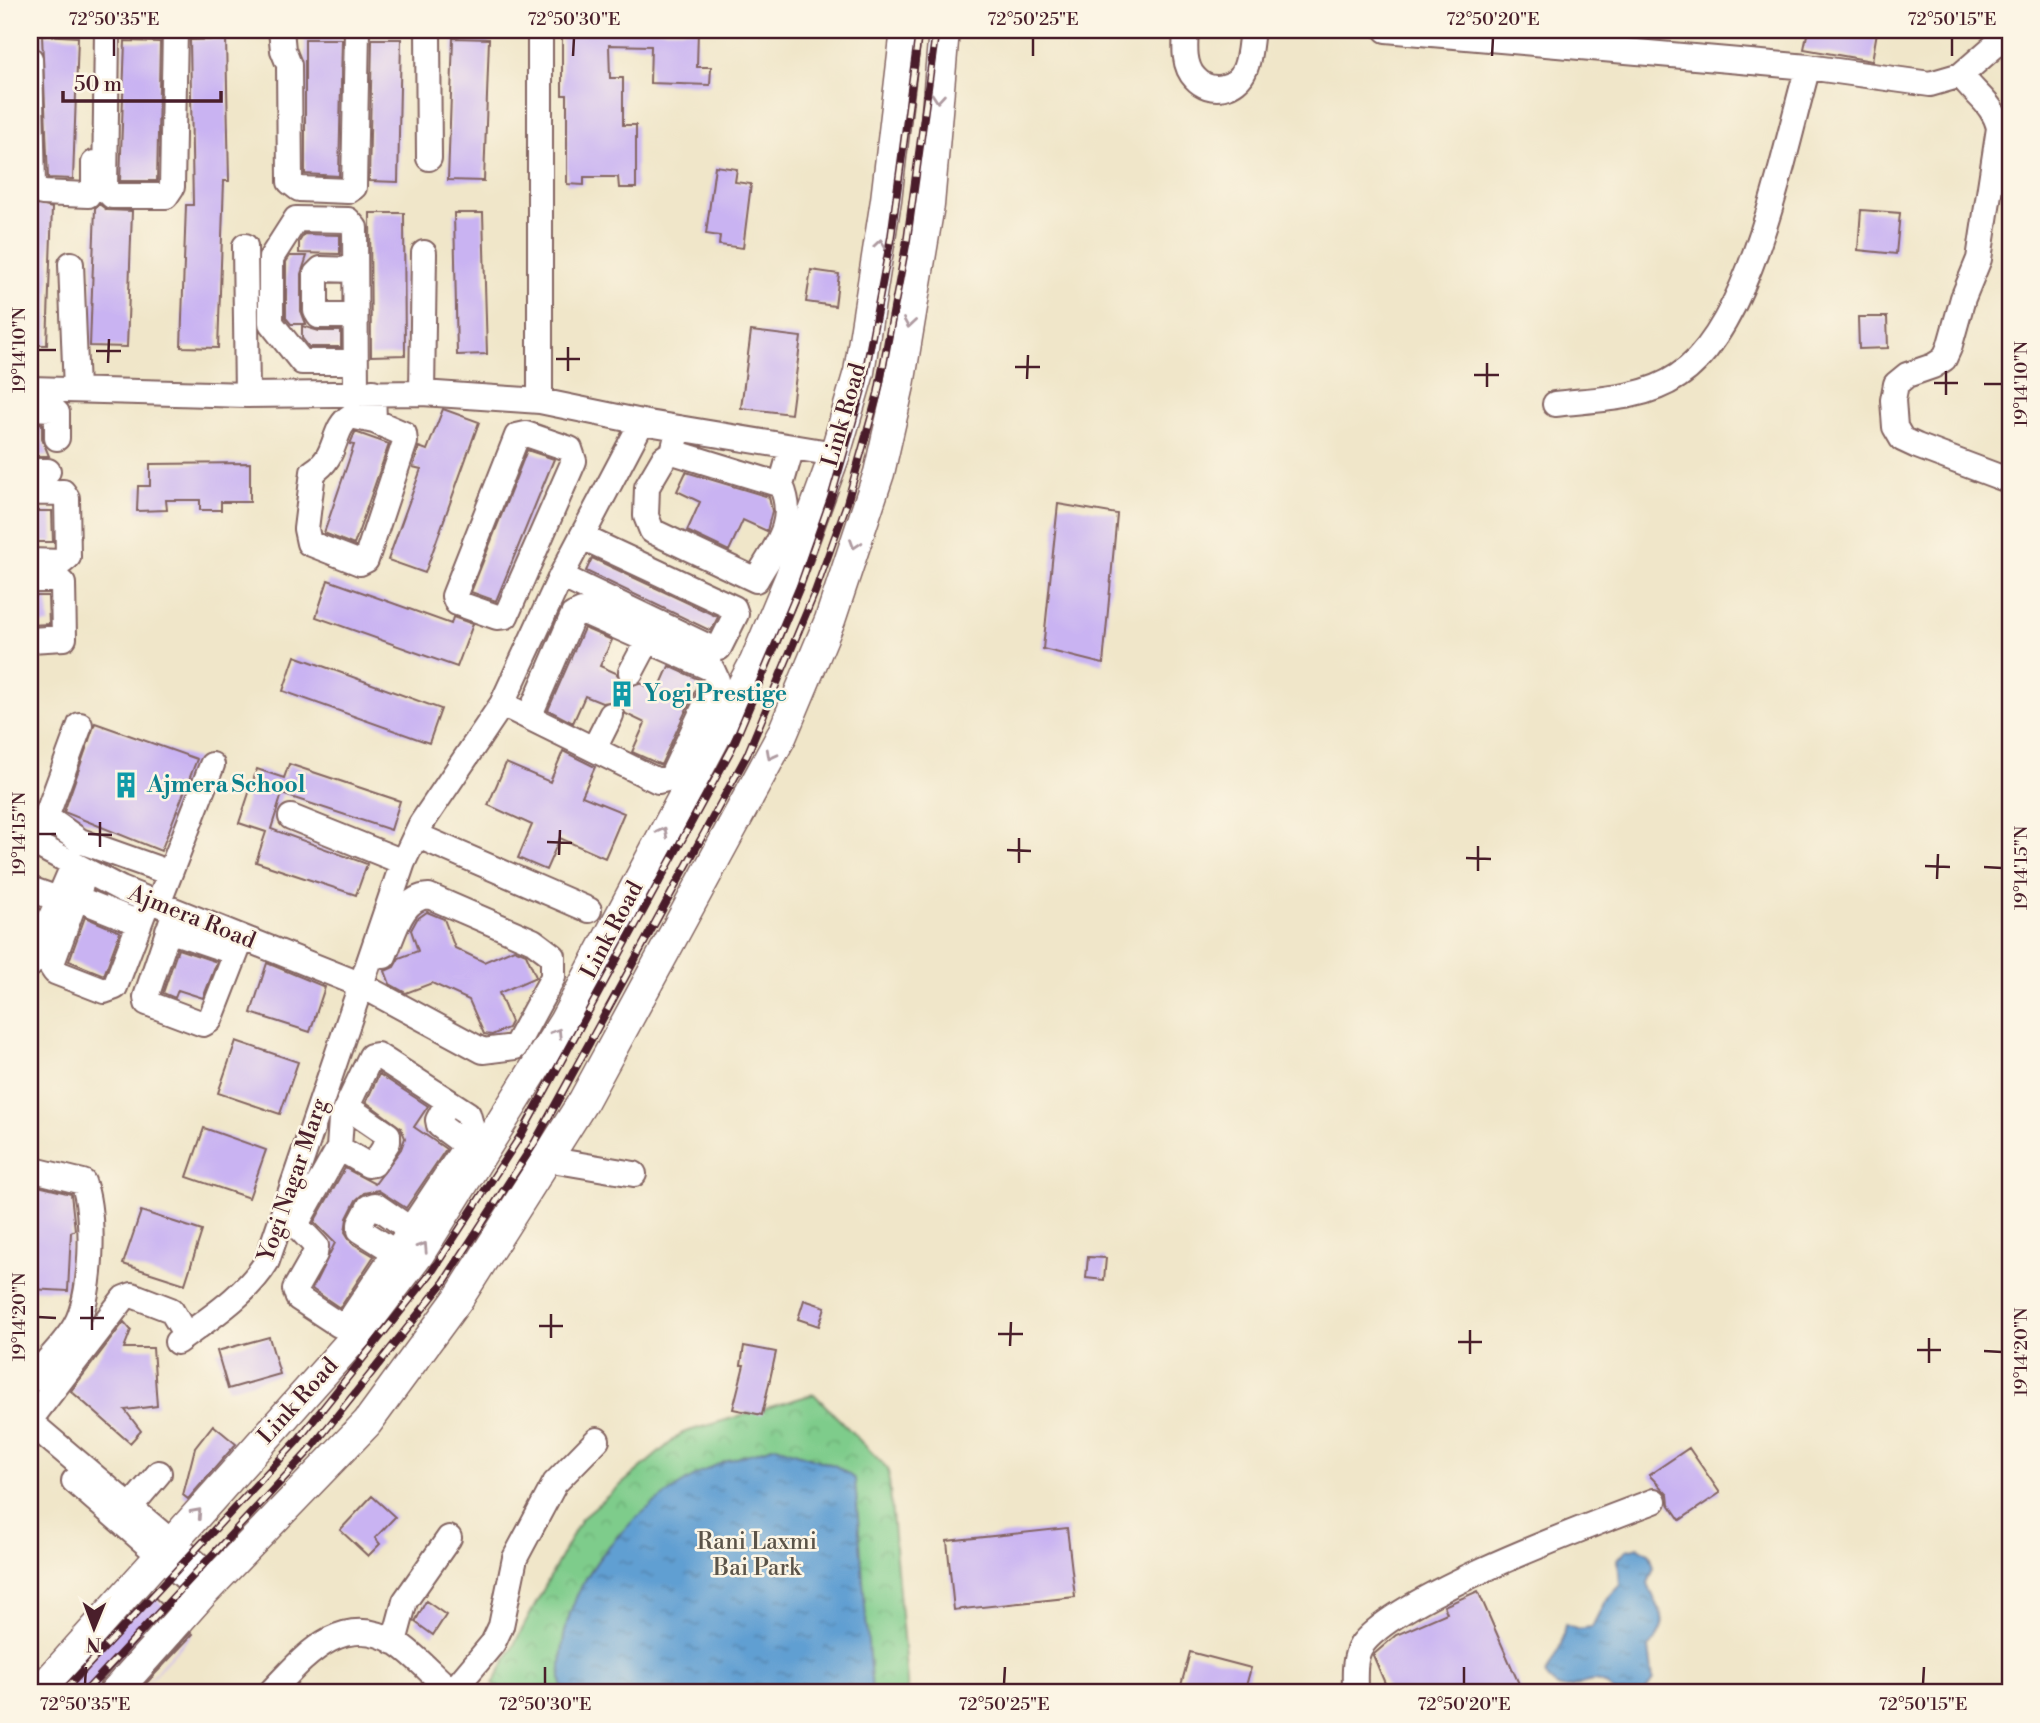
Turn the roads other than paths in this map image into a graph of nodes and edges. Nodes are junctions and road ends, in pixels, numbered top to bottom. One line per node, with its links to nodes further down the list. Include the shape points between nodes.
1 (97, 30): 14 (street, via 94,185 88,195 42,193 33,186)
2 (107, 30): 3 (street, via 105,189 112,196 166,196 172,187)
3 (175, 30)
4 (281, 30): 5 (street, via 289,65 290,182 299,189 348,191 354,187)
5 (357, 30)
6 (428, 30): 18 (street)
7 (540, 30): 30 (street)
8 (906, 30): 38 (main road, Link Road, one-way to 8, via 869,319)
9 (944, 30): 81 (main road, Link Road, one-way to 81, via 929,205 899,385 878,473 830,620 782,735 584,1100)
10 (1186, 30): 11 (street, via 1191,72 1205,86 1216,88 1228,87 1245,69)
11 (1252, 30)
12 (1386, 30): 15 (street)
13 (2000, 30): 16 (street, via 1999,42)
14 (30, 59)
15 (1808, 67): 16 (street, via 1930,84); 31 (street, via 1759,242 1733,305 1704,352 1679,376 1638,394)
16 (1961, 75): 17 (street, via 1996,112)
17 (2005, 129): 39 (street, via 1979,258 1949,348 1944,359 1896,384 1893,400 1895,427 1902,439)
18 (429, 158)
19 (245, 246): 29 (street)
20 (424, 253): 28 (street)
21 (71, 264): 26 (street)
22 (355, 270): 23 (street); 23 (street, via 321,269 316,274 316,299 319,316); 24 (street, via 355,228 348,220 296,219 271,258 271,323 297,359)
23 (355, 316): 24 (street)
24 (355, 362): 27 (street)
25 (30, 389): 26 (street)
26 (76, 390): 29 (street)
27 (364, 392): 28 (street); 29 (street); 33 (street)
28 (422, 393): 30 (street)
29 (247, 395)
30 (540, 401): 34 (street)
31 (1555, 404)
32 (30, 408): 35 (street, via 57,413)
33 (374, 421): 33 (street, via 404,434 405,443 366,560 360,563 309,543 306,529 313,472 326,464 344,421 351,416)
34 (642, 422): 36 (street); 43 (street)
35 (57, 438)
36 (676, 440): 37 (street); 40 (street); 47 (street, via 647,487 646,516 652,531)
37 (792, 447): 38 (street); 40 (street)
38 (835, 454): 49 (main road, Link Road)
39 (2010, 481)
40 (781, 485): 47 (street, via 789,502 788,519)
41 (30, 493): 45 (street, via 63,492 67,498 68,558)
42 (558, 498): 43 (street); 48 (street); 48 (street, via 574,461 570,449 517,436 454,596 457,603 506,616)
43 (593, 515): 44 (street)
44 (588, 540): 50 (street); 50 (street, via 734,608 736,614 719,648)
45 (30, 561)
46 (30, 580): 52 (street, via 64,583 64,638)
47 (756, 580): 49 (street)
48 (520, 583): 50 (street)
49 (785, 591): 76 (main road, Link Road, one-way to 49, via 755,662)
50 (558, 592): 51 (street); 55 (street)
51 (569, 625): 53 (street, via 573,615 582,611); 57 (street)
52 (30, 640)
53 (648, 640): 54 (street); 59 (street, via 712,669 717,680 671,778 658,781)
54 (631, 672)
55 (502, 704): 57 (street); 63 (street)
56 (611, 715): 59 (street)
57 (528, 717): 59 (street)
58 (79, 724): 61 (street)
59 (594, 749)
60 (212, 765): 67 (street)
61 (47, 817): 64 (street); 67 (street, via 80,841)
62 (291, 817): 65 (street)
63 (416, 835): 65 (street); 70 (street)
64 (33, 843): 66 (street, Ajmera Road)
65 (403, 862): 75 (street)
66 (80, 867): 69 (street); 71 (street, Ajmera Road)
67 (170, 873): 71 (street)
68 (30, 889): 69 (street)
69 (67, 898): 71 (street); 71 (street, via 51,966 55,972 104,991 115,987); 73 (street)
70 (589, 910)
71 (158, 914): 72 (street, Ajmera Road); 72 (street, via 147,1003 203,1024 210,1020)
72 (239, 945): 75 (street, Ajmera Road)
73 (30, 965)
74 (552, 976): 75 (street, via 553,956 533,941 429,896 408,903); 76 (street); 77 (street)
75 (364, 987): 77 (street, Ajmera Road, via 483,1051); 78 (street, Yogi Nagar Marg)
76 (581, 989): 77 (main road, Link Road, one-way to 76)
77 (527, 1054): 94 (main road, Link Road, one-way to 77, via 367,1323 419,1254)
78 (320, 1107): 79 (street); 87 (street, Yogi Nagar Marg, via 259,1275 181,1338 171,1310 132,1295 124,1298)
79 (344, 1113): 80 (street); 80 (street, via 388,1135 388,1142 374,1164 368,1165); 84 (street, via 371,1056 377,1055 468,1114 471,1125 466,1145)
80 (339, 1148): 85 (street, via 298,1221 316,1246 295,1289 298,1298 339,1325 347,1324)
81 (546, 1159): 83 (street); 95 (main road, Link Road, via 458,1299 367,1423)
82 (30, 1168): 86 (street, via 83,1182 91,1211 87,1286 75,1325)
83 (634, 1174)
84 (410, 1229): 85 (street); 85 (street, via 375,1205 369,1207 360,1230)
85 (395, 1252)
86 (30, 1381)
87 (30, 1421): 92 (street)
88 (597, 1440): 100 (street, via 555,1483 515,1558 493,1643)
89 (30, 1441): 92 (street)
90 (159, 1473): 92 (street)
91 (1654, 1501): 101 (street, via 1417,1602 1360,1648)
92 (124, 1514): 94 (street)
93 (449, 1538): 96 (street, via 405,1601)
94 (165, 1549): 95 (street); 98 (main road, Link Road)
95 (210, 1586): 97 (main road, Link Road)
96 (394, 1642): 99 (street, via 371,1632 329,1637); 100 (street)
97 (120, 1692)
98 (38, 1693)
99 (270, 1693)
100 (453, 1693)
101 (1355, 1693)

